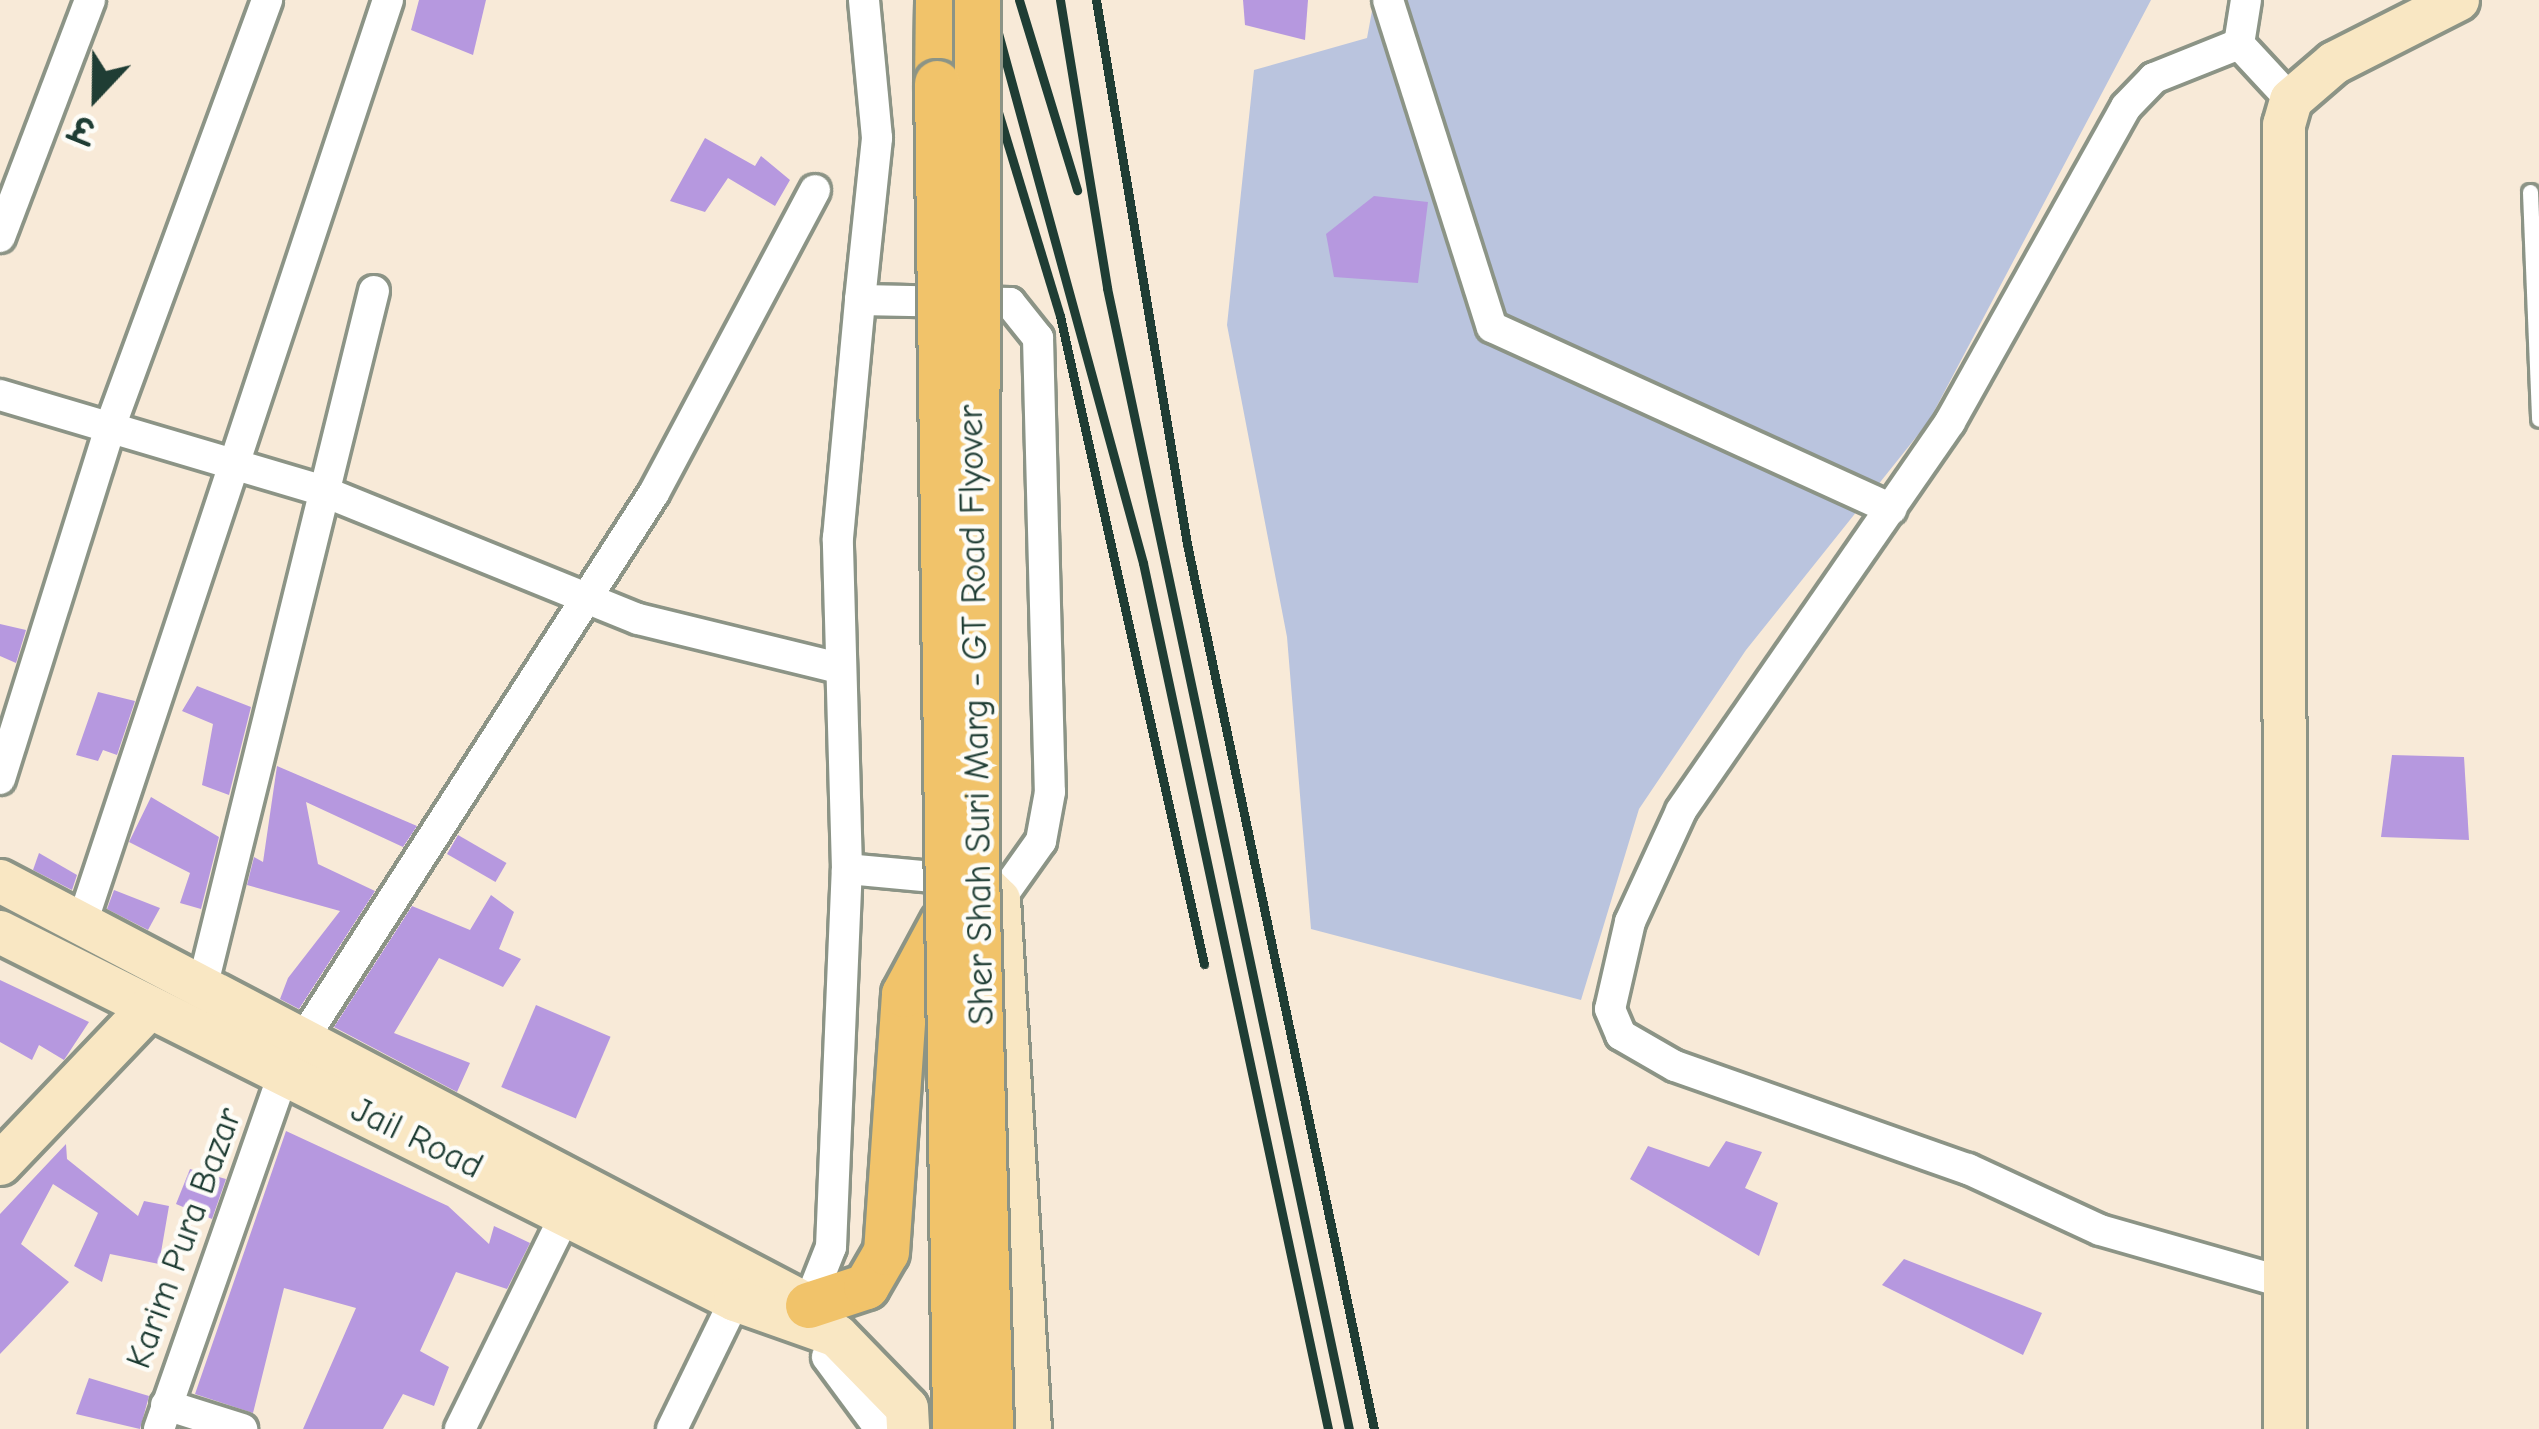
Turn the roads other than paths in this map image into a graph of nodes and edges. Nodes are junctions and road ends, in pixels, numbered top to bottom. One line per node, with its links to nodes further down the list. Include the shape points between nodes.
1 (90, 0): 14 (street)
2 (267, 0): 19 (street)
3 (388, 0): 20 (street)
4 (864, 0): 16 (street, via 877,138)
5 (938, 0): 30 (main road, Sher Shah Suri Marg - GT Road Flyover, bridge)
6 (977, 0): 47 (main road, Sher Shah Suri Marg - GT Road Flyover, bridge, via 975,848)
7 (1388, 0): 22 (street, via 1492,327)
8 (2246, 0): 10 (street)
9 (2458, 0): 11 (street, via 2334,62)
10 (2239, 44): 11 (street); 22 (street, via 2154,78 2126,107)
11 (2291, 100): 37 (street, via 2283,144)
12 (814, 190): 23 (street, Karim Pura Bazar, via 654,493)
13 (2530, 192): 18 (lane)
14 (0, 236)
15 (374, 291): 21 (street)
16 (860, 300): 24 (street); 28 (street, via 1010,303 1038,338 1050,792 1041,841)
17 (0, 395): 19 (street)
18 (2539, 418)
19 (110, 428): 20 (street); 25 (street)
20 (239, 469): 21 (street); 29 (street)
21 (320, 490): 23 (street); 32 (street)
22 (1892, 508): 37 (street, via 1681,811 1630,922 1614,1024 1675,1066 1968,1169 2100,1230)
23 (581, 598): 24 (street); 34 (street, Karim Pura Bazar)
24 (838, 668): 26 (street)
25 (0, 779)
26 (847, 869): 28 (street); 39 (street)
27 (0, 881): 29 (street, Jail Road)
28 (990, 891): 48 (street)
29 (83, 920): 32 (street, Jail Road)
30 (942, 923): 39 (main road, via 904,994 886,1252 866,1286); 46 (main road, Sher Shah Suri Marg - GT Road Flyover, bridge)
31 (0, 932): 33 (street, Jail Road)
32 (201, 992): 34 (street, Jail Road)
33 (148, 1008): 34 (street, Jail Road); 35 (street)
34 (292, 1058): 36 (street, Jail Road); 39 (street, Jail Road); 40 (street, Karim Pura Bazar)
35 (0, 1164)
36 (567, 1213): 38 (street, Jail Road); 42 (street)
37 (2286, 1283): 49 (street)
38 (735, 1300): 39 (street, Jail Road); 43 (street)
39 (830, 1311): 44 (street, via 827,1357); 45 (street, via 907,1408)
40 (162, 1417): 41 (street)
41 (242, 1429)
42 (460, 1429)
43 (672, 1429)
44 (880, 1429)
45 (908, 1429)
46 (955, 1429)
47 (990, 1429)
48 (1030, 1429)
49 (2285, 1429)

